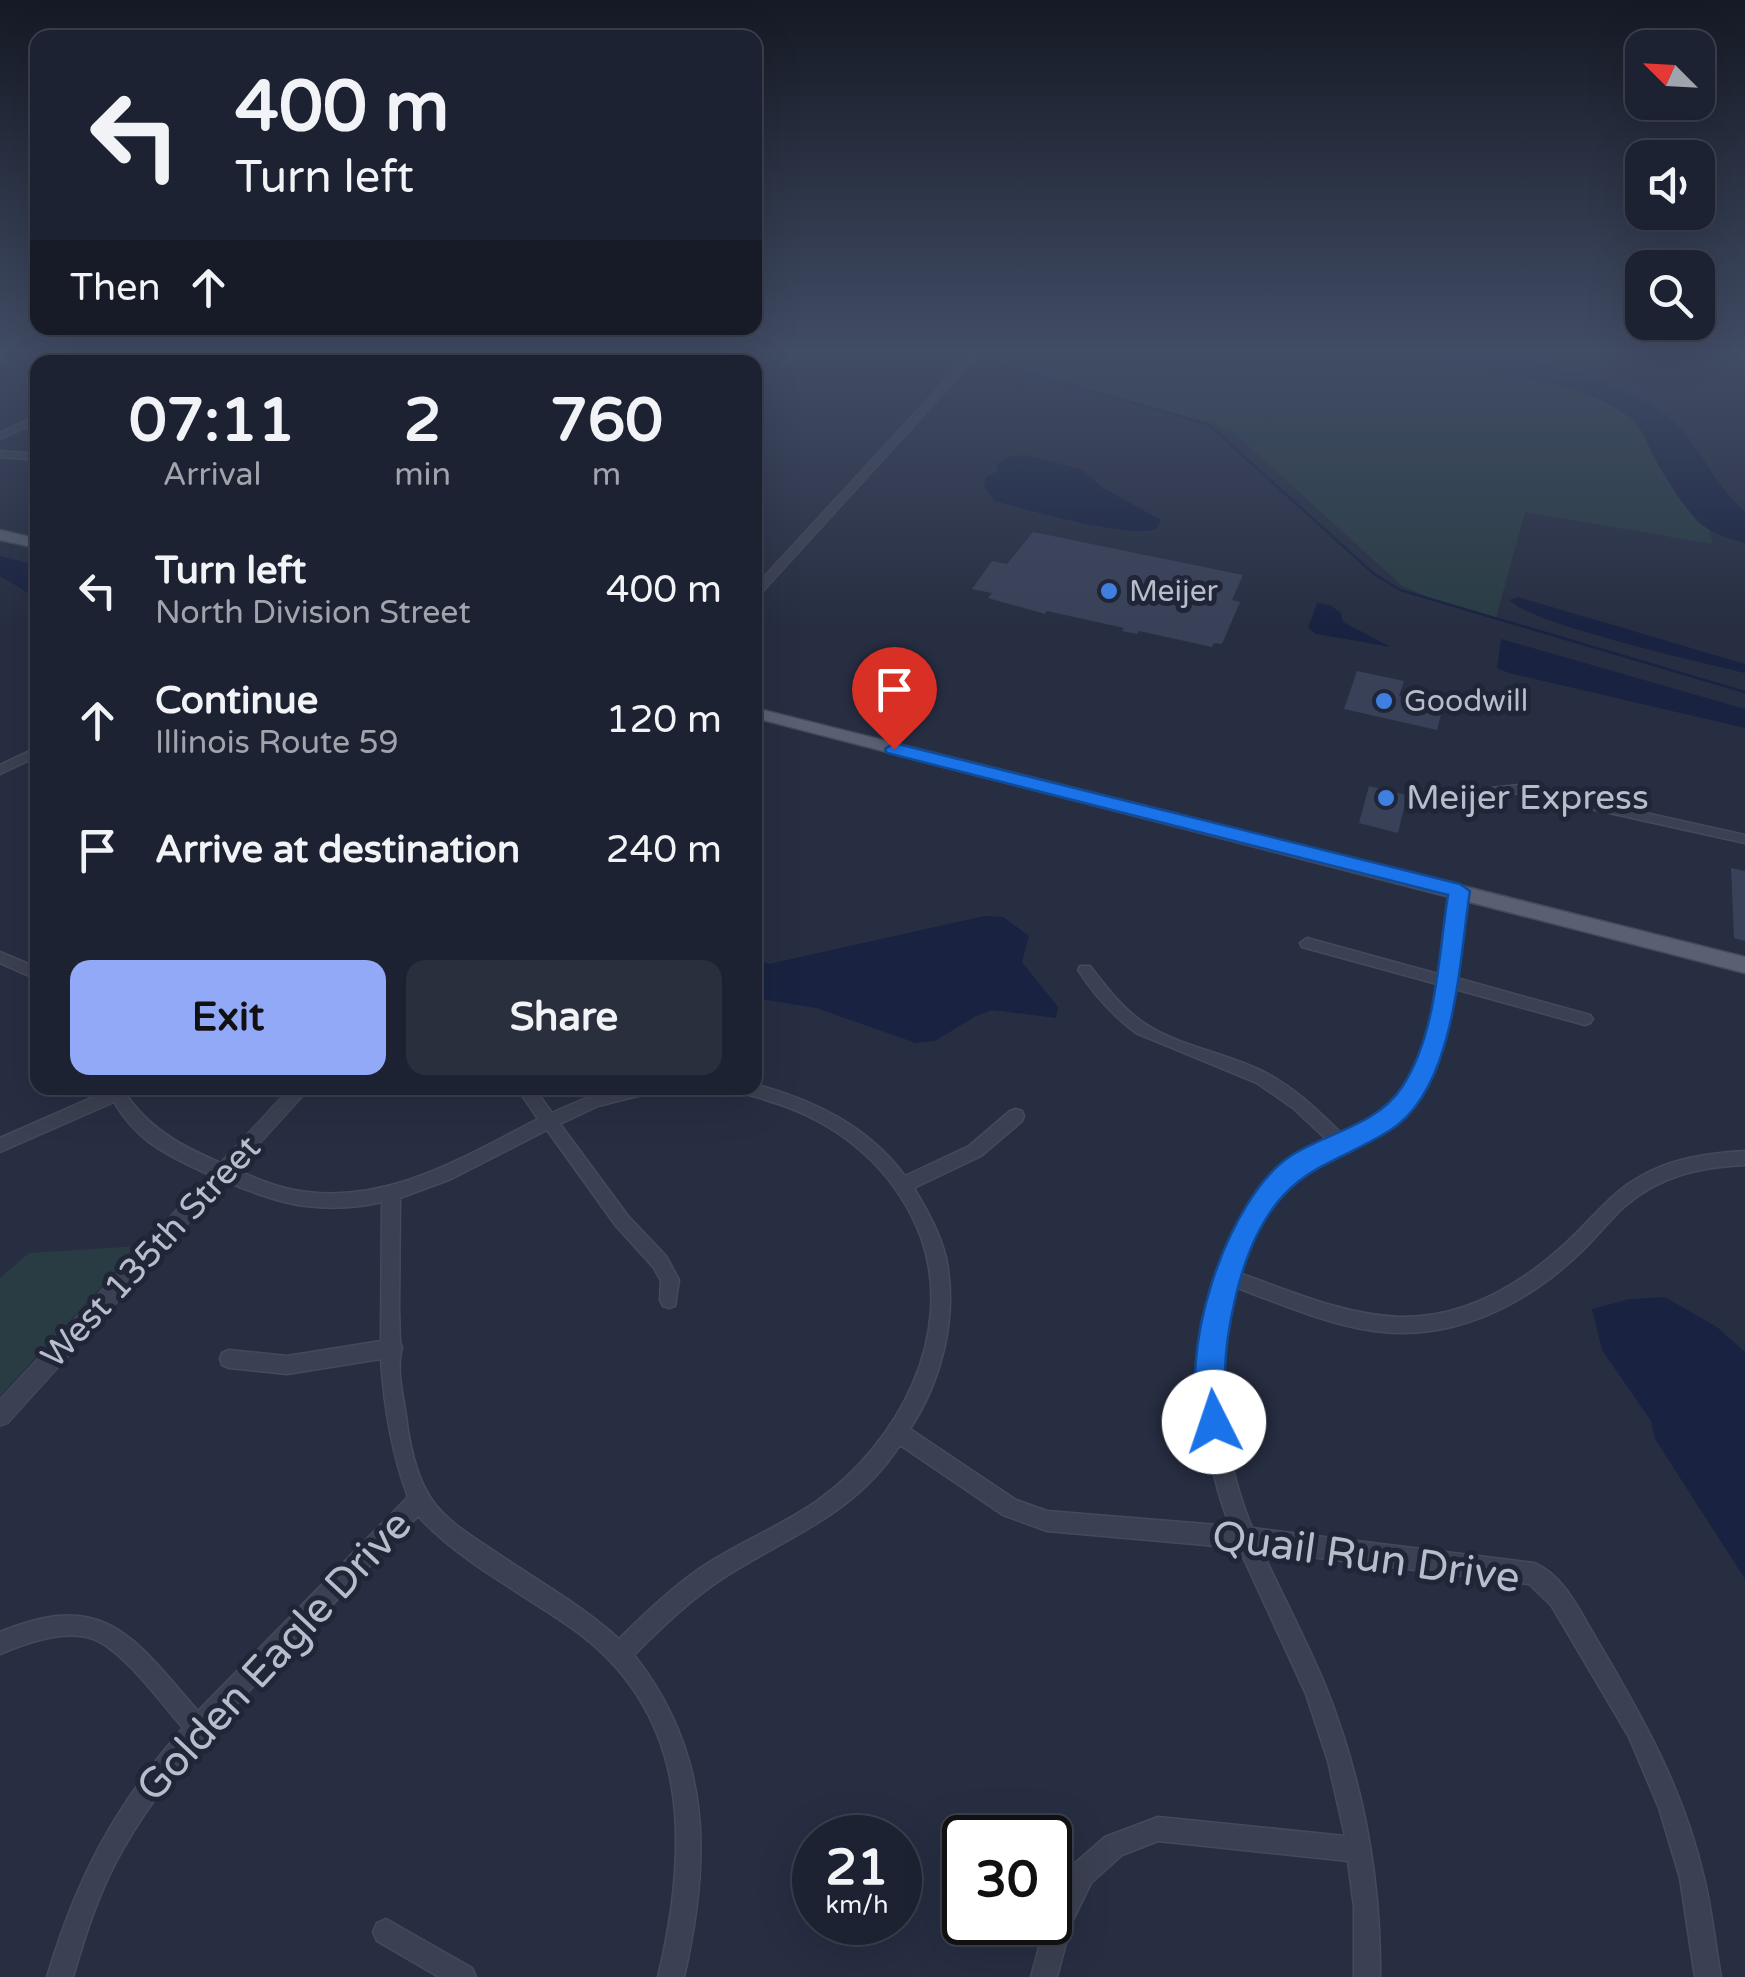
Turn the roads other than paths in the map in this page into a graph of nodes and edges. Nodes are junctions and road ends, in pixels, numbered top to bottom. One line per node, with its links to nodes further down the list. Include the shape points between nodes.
1 (893, 442): 8 (street)
2 (0, 454): 3 (street)
3 (30, 457)
4 (0, 522): 5 (main road)
5 (30, 529)
6 (0, 535): 7 (main road)
7 (30, 542)
8 (762, 585)
9 (762, 715): 13 (main road)
10 (762, 731): 14 (main road)
11 (30, 754): 12 (street)
12 (0, 770)
13 (1044, 789): 14 (main road); 17 (main road)
14 (1004, 792): 17 (main road)
15 (1471, 794): 16 (street, via 1519,789)
16 (1745, 839)
17 (1458, 898): 20 (main road); 23 (street); 24 (main road)
18 (1307, 943): 23 (street)
19 (0, 957): 22 (street)
20 (1745, 964)
21 (1085, 970): 34 (street, via 1136,1029 1252,1072)
22 (30, 971)
23 (1444, 980): 25 (street); 34 (street, via 1434,1048 1410,1096 1384,1122)
24 (1745, 980)
25 (1585, 1018)
26 (762, 1093): 38 (street, via 847,1126)
27 (109, 1095): 35 (street)
28 (123, 1095): 37 (street, via 141,1129)
29 (295, 1095): 37 (street, West 135th Street)
30 (530, 1095): 33 (street)
31 (613, 1095): 33 (street)
32 (1016, 1116): 38 (street, via 975,1151)
33 (550, 1121): 39 (street); 41 (street, via 660,1262 670,1280)
34 (1341, 1142): 40 (street, via 1300,1163 1264,1197)
35 (0, 1146)
36 (1745, 1158): 40 (street, via 1684,1167 1644,1182 1513,1294 1421,1325 1332,1314)
37 (224, 1172): 39 (street, via 306,1200); 44 (street, West 135th Street)
38 (905, 1184): 45 (street, via 925,1223 942,1289 930,1368)
39 (391, 1196): 42 (street)
40 (1228, 1277): 47 (street, via 1214,1328 1214,1422)
41 (669, 1300)
42 (393, 1348): 43 (street, via 287,1366); 46 (street, via 397,1432)
43 (229, 1358)
44 (0, 1416)
45 (900, 1434): 47 (street, Quail Run Drive, via 1010,1508 1047,1521); 49 (street, via 830,1504 706,1576)
46 (419, 1500): 49 (street, via 474,1550); 50 (street, Golden Eagle Drive)
47 (1245, 1538): 51 (street, via 1317,1694); 58 (street, Quail Run Drive, via 1534,1574 1559,1598 1637,1729 1672,1807)
48 (0, 1643): 50 (street, via 50,1628 96,1628 125,1649)
49 (619, 1655): 55 (street, via 664,1720 692,1817 692,1873)
50 (197, 1727): 53 (street, Golden Eagle Drive, via 122,1824 90,1885)
51 (1358, 1850): 56 (street, via 1158,1829 1114,1846 1082,1874); 57 (street)
52 (386, 1932): 54 (street)
53 (60, 1977)
54 (463, 1977)
55 (671, 1977)
56 (1044, 1977)
57 (1367, 1977)
58 (1708, 1977)

